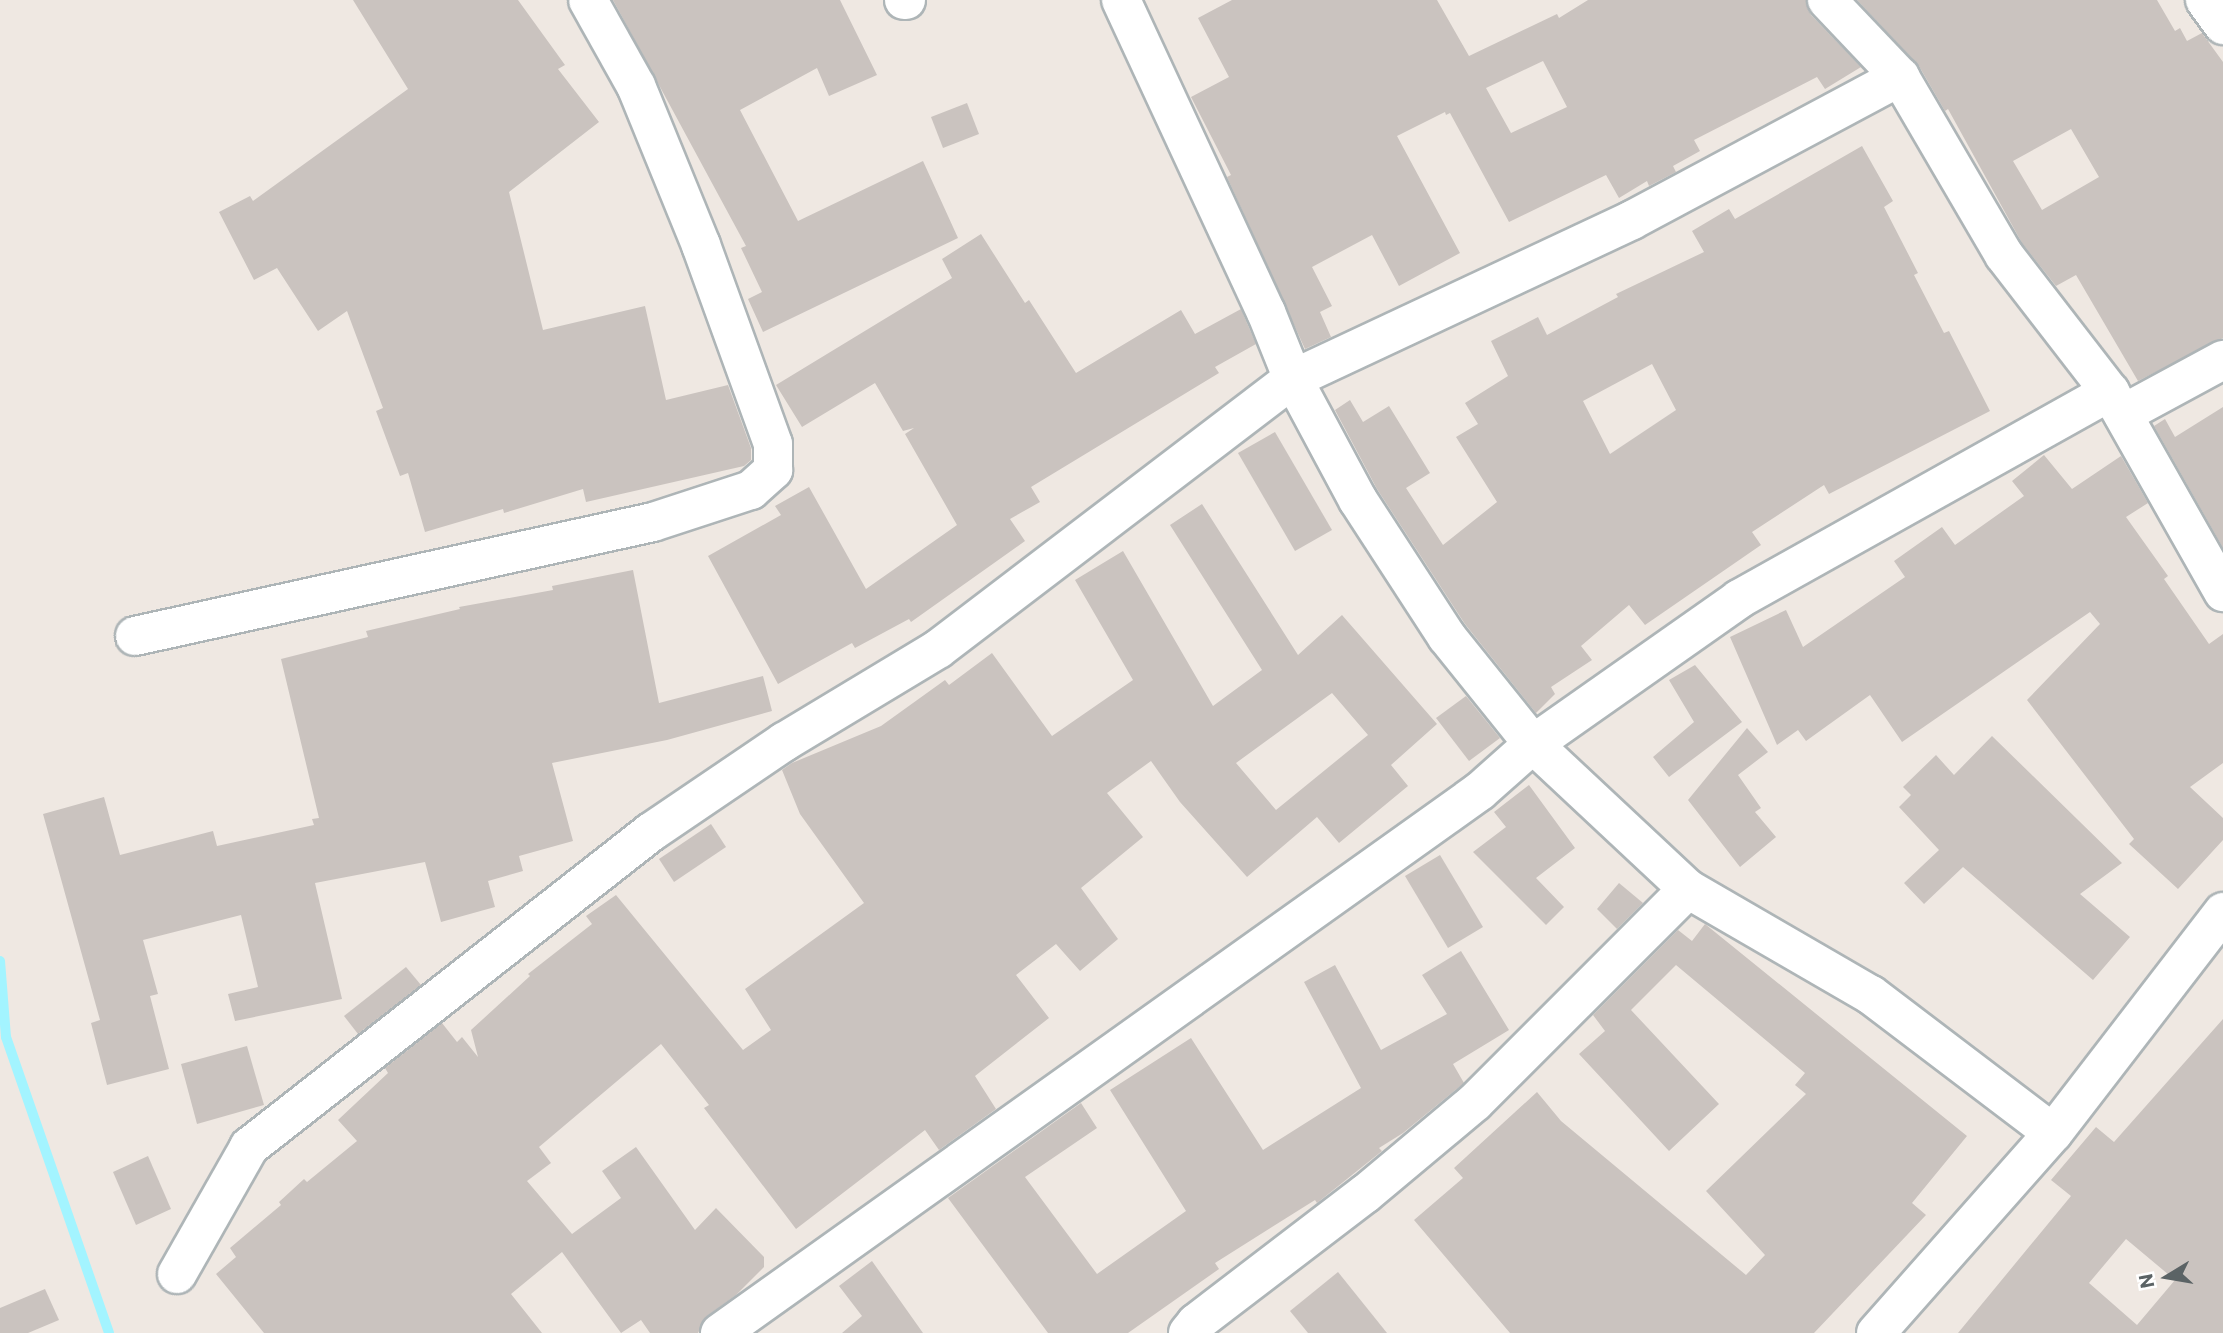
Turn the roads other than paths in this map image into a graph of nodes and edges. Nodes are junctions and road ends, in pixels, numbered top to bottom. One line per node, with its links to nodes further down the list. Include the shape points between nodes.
1 (588, 0): 11 (street, via 636,86 701,245 773,444 773,470 751,490 653,522)
2 (1121, 0): 8 (street)
3 (1827, 0): 6 (street)
4 (2205, 0): 5 (street)
5 (2223, 25)
6 (1900, 78): 8 (street, via 1632,220); 9 (street, via 2004,255)
7 (2223, 360): 9 (street)
8 (1293, 379): 12 (street, via 1358,500 1447,636); 16 (street, via 938,649 784,742 651,832 249,1147)
9 (2117, 403): 10 (street); 12 (street, via 1740,599)
10 (2223, 592)
11 (135, 636)
12 (1533, 744): 13 (street); 17 (street, via 1480,791)
13 (1688, 889): 15 (street, via 1871,995); 18 (street, via 1475,1102)
14 (2223, 912): 15 (street)
15 (2053, 1133): 19 (street)
16 (177, 1275)
17 (720, 1333)
18 (1188, 1333)
19 (1877, 1333)

